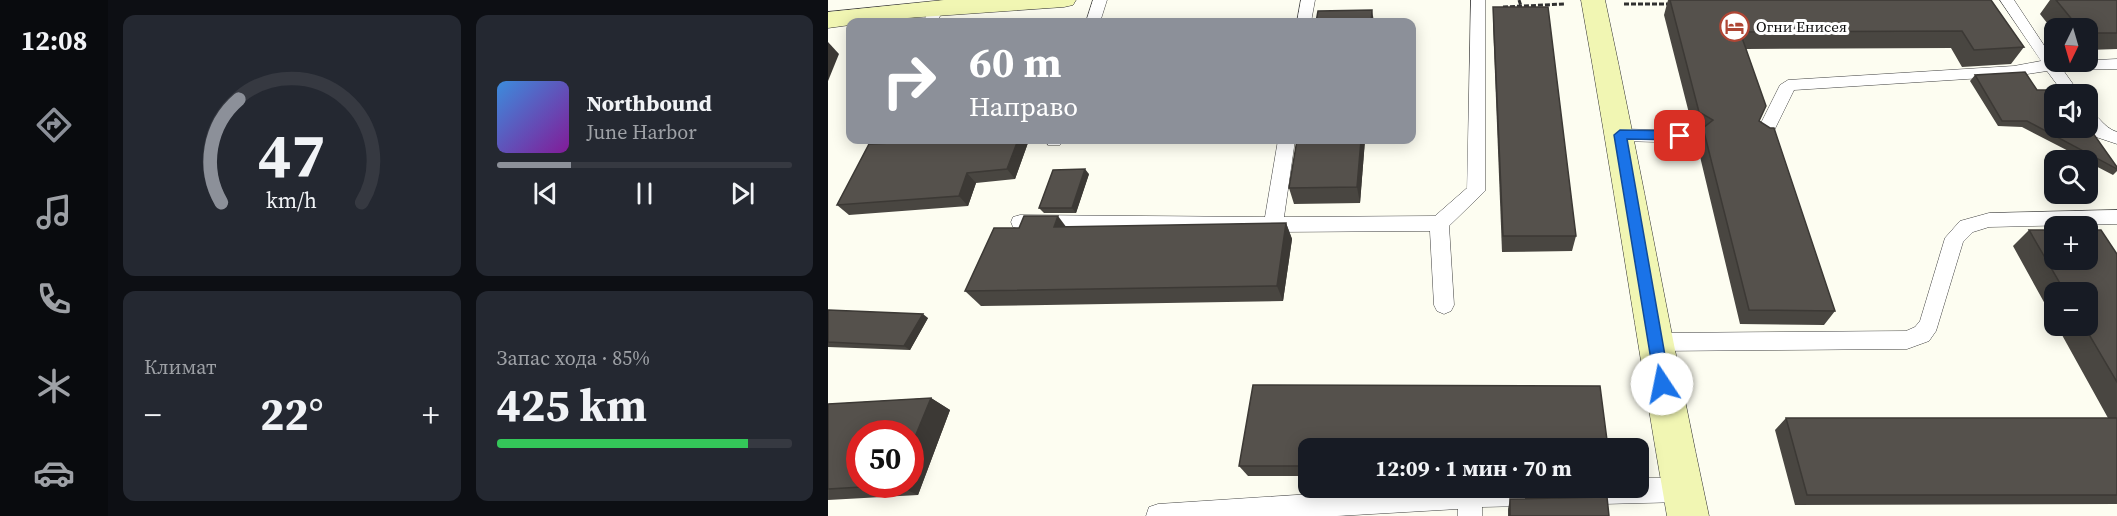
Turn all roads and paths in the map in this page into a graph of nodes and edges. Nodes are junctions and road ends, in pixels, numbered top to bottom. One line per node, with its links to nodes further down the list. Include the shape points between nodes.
1 (1064, 0): 12 (main road)
2 (1100, 0): 14 (lane)
3 (1308, 0): 15 (lane)
4 (1519, 0): 11 (path)
5 (2007, 0): 18 (lane)
6 (1579, 2): 11 (path); 23 (main road)
7 (1638, 2): 9 (path); 10 (path)
8 (1478, 4): 11 (path); 30 (lane, via 1476,191)
9 (1627, 4)
10 (1673, 4)
11 (1521, 6)
12 (934, 15): 13 (main road)
13 (882, 18)
14 (1094, 18)
15 (1305, 18)
16 (846, 19): 17 (main road)
17 (828, 20)
18 (2044, 55)
19 (2098, 64): 20 (lane)
20 (2117, 64)
21 (2044, 66): 25 (lane, via 1788,85)
22 (2098, 131): 26 (lane)
23 (1620, 135): 24 (lane); 33 (main road)
24 (1695, 137)
25 (1763, 137)
26 (2117, 138)
27 (1285, 144): 31 (lane)
28 (2117, 217): 33 (lane, via 1989,220 1967,226 1954,238 1929,325 1922,334 1907,340)
29 (1020, 222): 31 (lane)
30 (1439, 223): 31 (lane); 32 (lane)
31 (1273, 225)
32 (1444, 305)
33 (1654, 342): 34 (main road)
34 (1686, 503): 35 (lane, via 1626,490)
35 (1470, 506): 36 (lane)
36 (1158, 516)

